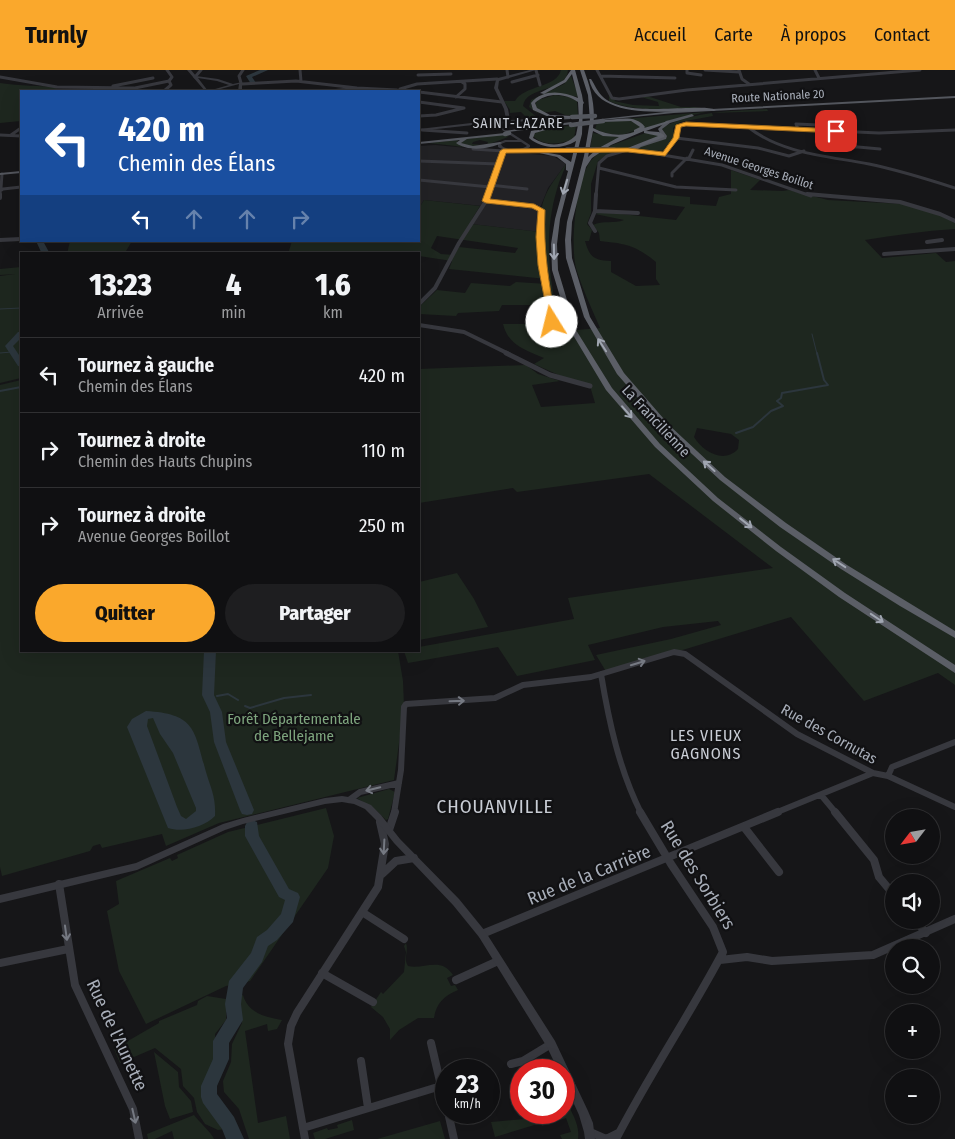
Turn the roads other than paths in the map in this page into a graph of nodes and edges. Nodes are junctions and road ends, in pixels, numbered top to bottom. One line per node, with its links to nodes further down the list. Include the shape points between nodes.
1 (167, 70): 31 (street, via 172,77)
2 (189, 70): 25 (street)
3 (201, 70): 25 (street)
4 (243, 70): 35 (street, via 239,76)
5 (300, 70): 32 (street)
6 (417, 70): 22 (street)
7 (507, 70): 26 (street)
8 (535, 70): 19 (street); 26 (street)
9 (573, 70): 58 (highway, La Francilienne); 61 (highway, via 565,81 529,101 528,107)
10 (583, 70): 60 (highway, via 600,96 614,104 645,109); 73 (highway, La Francilienne, via 590,95)
11 (597, 70): 23 (street)
12 (688, 70): 20 (street, via 687,73)
13 (705, 70): 17 (street)
14 (816, 70): 29 (street)
15 (872, 70): 21 (street)
16 (920, 70): 21 (street)
17 (739, 71): 37 (street)
18 (451, 74): 22 (street)
19 (538, 75): 34 (street); 39 (street)
20 (701, 75)
21 (876, 75): 29 (street)
22 (418, 76): 36 (street)
23 (601, 76): 28 (street); 37 (street, via 612,98 617,99)
24 (0, 77): 41 (street, via 39,85)
25 (195, 77): 38 (street); 47 (street)
26 (507, 77): 30 (street)
27 (153, 78): 42 (street)
28 (675, 78)
29 (820, 78): 37 (street)
30 (498, 79): 33 (street); 57 (street, via 496,88)
31 (168, 81): 42 (street, via 141,87); 46 (street, via 171,84)
32 (301, 81): 35 (street); 40 (street)
33 (462, 82): 36 (street); 54 (street, via 465,89)
34 (512, 82)
35 (242, 84): 38 (street); 49 (street)
36 (417, 84): 51 (street)
37 (749, 84)
38 (232, 85): 48 (street)
39 (540, 85)
40 (352, 86): 43 (street); 44 (street)
41 (84, 87): 42 (street); 45 (street)
42 (112, 87)
43 (362, 87)
44 (357, 88): 50 (street); 51 (street)
45 (80, 90)
46 (165, 90)
47 (207, 90)
48 (212, 90)
49 (240, 90)
50 (340, 90)
51 (399, 90)
52 (420, 92): 53 (street)
53 (442, 95): 54 (street); 59 (street)
54 (456, 96): 57 (street)
55 (955, 98): 60 (main road, Route Nationale 20)
56 (420, 102): 59 (street)
57 (502, 102): 68 (street, via 507,111)
58 (582, 103): 69 (highway, via 572,96 553,94 533,103 542,114); 85 (highway, La Francilienne)
59 (442, 104): 62 (street, via 464,108)
60 (717, 110): 64 (main road, Route Nationale 20); 64 (main road, Route Nationale 20); 70 (main road)
61 (539, 115): 63 (highway); 66 (street)
62 (420, 116)
63 (550, 119): 66 (street); 69 (main road); 72 (main road, via 556,122)
64 (603, 119): 69 (main road, bridge); 73 (highway, via 632,120 643,127 614,137 599,134)
65 (816, 119): 75 (street, via 819,127 796,124)
66 (532, 120): 68 (street)
67 (829, 120): 79 (street)
68 (505, 121): 77 (street); 84 (street)
69 (572, 122): 72 (main road)
70 (668, 122): 81 (highway); 101 (main road, via 660,129 665,136 663,139)
71 (748, 127): 75 (street); 90 (street, via 682,124 678,126); 104 (street, via 765,139)
72 (545, 128): 84 (main road); 85 (highway, via 532,133 531,138 541,144 560,145 574,141)
73 (591, 128): 113 (highway, La Francilienne)
74 (20, 129): 87 (street)
75 (798, 129): 79 (street)
76 (420, 130): 77 (street)
77 (437, 130): 83 (street)
78 (955, 130): 80 (street)
79 (834, 131): 82 (street)
80 (948, 131): 82 (street); 89 (street)
81 (641, 132): 101 (highway, via 655,132 662,136); 113 (highway, via 600,149)
82 (852, 132): 97 (street)
83 (467, 133)
84 (506, 133): 91 (street); 92 (main road); 96 (street, via 510,137); 96 (main road, via 466,138 458,143 474,147)
85 (580, 134): 112 (highway, La Francilienne)
86 (0, 135): 87 (street)
87 (11, 135): 88 (street)
88 (20, 136)
89 (955, 136)
90 (676, 138): 104 (street, via 758,148 789,156); 106 (street)
91 (520, 141): 94 (street, Avenue Georges Boillot); 96 (street)
92 (420, 143)
93 (420, 143): 96 (main road)
94 (528, 144): 100 (street, Avenue Georges Boillot); 103 (street, via 526,149)
95 (825, 144): 97 (street)
96 (503, 147): 99 (street); 103 (street, Avenue Georges Boillot); 109 (street)
97 (856, 147): 98 (street)
98 (880, 149)
99 (473, 150)
100 (555, 150): 101 (street, Avenue Georges Boillot, bridge); 105 (street, Avenue Georges Boillot)
101 (630, 150): 106 (street, Avenue Georges Boillot); 110 (street, via 607,156 600,161)
102 (693, 150): 107 (street)
103 (514, 151): 105 (street, Avenue Georges Boillot)
104 (804, 151): 119 (street, via 882,166)
105 (537, 152): 112 (highway, via 562,158)
106 (665, 154): 107 (street, Avenue Georges Boillot)
107 (688, 158): 115 (street); 127 (street, Avenue Georges Boillot, via 730,167 812,196 900,202)
108 (420, 161): 109 (street)
109 (498, 164): 117 (street)
110 (599, 168): 122 (street, via 676,187); 125 (street)
111 (20, 171): 114 (main road)
112 (570, 171): 140 (highway, La Francilienne, one-way to 140, via 555,230 553,257 557,283 568,319 581,346 620,404 676,464 736,516 811,573)
113 (581, 172): 139 (highway, La Francilienne, one-way to 113, via 850,570 760,508 687,446 631,386 593,330 573,276 568,231)
114 (1, 174): 120 (street)
115 (672, 176)
116 (420, 180): 117 (street)
117 (490, 186): 121 (street); 124 (street)
118 (20, 187): 120 (street)
119 (955, 188)
120 (3, 189): 123 (street)
121 (526, 189)
122 (736, 190)
123 (0, 198)
124 (486, 201): 135 (street, via 435,288); 136 (street, via 534,206 542,210 542,265)
125 (595, 211): 126 (street); 128 (street, via 590,224)
126 (638, 213)
127 (955, 221)
128 (595, 231)
129 (20, 238): 130 (street)
130 (0, 240)
131 (927, 242): 133 (street, via 940,241)
132 (955, 249): 133 (street)
133 (949, 250): 134 (street)
134 (884, 254)
135 (420, 303)
136 (552, 322)
137 (420, 325): 138 (street, via 464,332 550,375)
138 (590, 386)
139 (955, 635)
140 (955, 670)
141 (601, 674): 143 (street, Rue des Cornutas, one-way to 143, via 674,652 685,654 785,726); 145 (street, one-way to 141, via 404,707 409,703 495,698 530,683); 153 (street, Rue des Sorbiers, via 615,750 644,820)
142 (955, 742): 144 (street, via 892,767)
143 (873, 773): 144 (street, Rue des Cornutas); 146 (street, Rue de la Carrière)
144 (888, 776): 148 (street, Rue des Cornutas)
145 (399, 783): 147 (street, one-way to 147, via 360,792); 151 (street, via 392,824)
146 (821, 795): 150 (street, Rue de la Carrière); 157 (street, via 874,860 879,878)
147 (349, 800): 149 (street, via 368,807); 156 (street, via 325,801 222,827 137,866)
148 (955, 807)
149 (380, 819): 151 (street); 155 (street, one-way to 155, via 385,844)
150 (744, 827): 153 (street, Rue de la Carrière); 154 (street)
151 (388, 830): 152 (street)
152 (414, 858): 155 (street, via 396,861); 163 (street)
153 (669, 858): 163 (street, Rue de la Carrière); 167 (street, Rue des Sorbiers, via 716,931 723,952)
154 (779, 872)
155 (381, 875): 159 (street, via 378,887)
156 (59, 884): 158 (street); 165 (street, Rue de l'Aunette, one-way to 165)
157 (885, 885)
158 (0, 899)
159 (362, 912): 164 (street); 169 (street)
160 (955, 919): 162 (street)
161 (923, 929): 162 (street)
162 (926, 933): 167 (street, via 872,955 772,961 747,957)
163 (482, 934): 166 (street)
164 (404, 939)
165 (68, 949): 168 (street); 185 (street, Rue de l'Aunette, one-way to 185, via 75,985 133,1109)
166 (498, 960): 170 (street); 173 (street)
167 (720, 960): 184 (street, via 641,1090)
168 (0, 963)
169 (322, 974): 171 (street); 182 (street, via 297,1013 288,1044)
170 (456, 980)
171 (373, 1002)
172 (431, 1043): 176 (street)
173 (551, 1044): 174 (street); 175 (street)
174 (528, 1059)
175 (558, 1059)
176 (435, 1060)
177 (361, 1061): 180 (street)
178 (435, 1088): 180 (street)
179 (575, 1100): 183 (street)
180 (368, 1108): 182 (street)
181 (451, 1124): 187 (street)
182 (303, 1128): 186 (street)
183 (590, 1136): 184 (street, via 606,1139)
184 (618, 1136)
185 (139, 1139)
186 (304, 1139)
187 (454, 1139)

